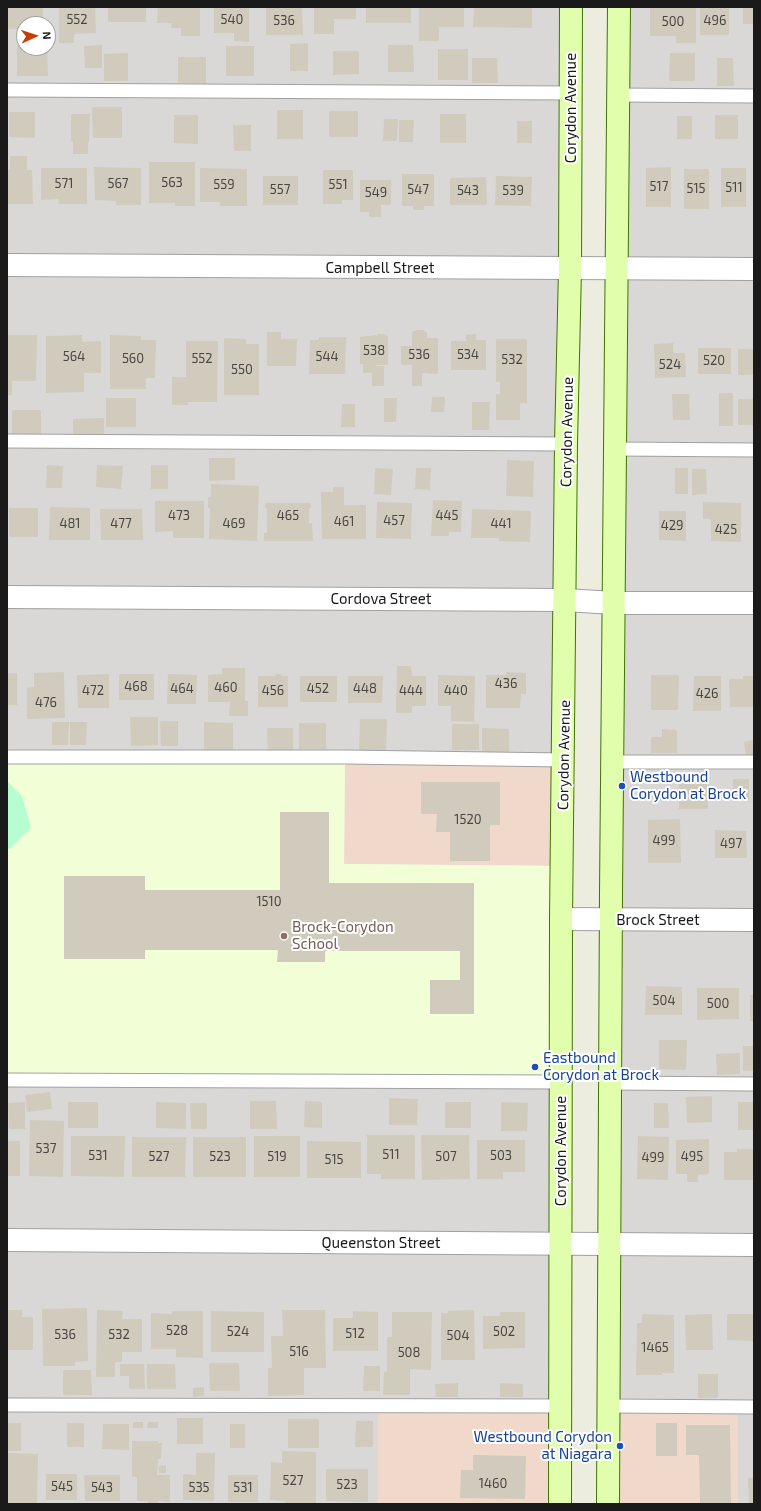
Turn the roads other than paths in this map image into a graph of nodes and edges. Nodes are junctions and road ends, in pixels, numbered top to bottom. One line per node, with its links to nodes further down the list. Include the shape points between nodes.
1 (571, 7): 4 (main road, Corydon Avenue)
2 (619, 7): 5 (main road)
3 (7, 90): 4 (lane)
4 (571, 92): 8 (main road, Corydon Avenue)
5 (618, 95): 6 (lane); 9 (main road)
6 (754, 96)
7 (7, 266): 8 (street, Campbell Street)
8 (570, 269): 9 (street, Campbell Street); 12 (main road, Corydon Avenue)
9 (616, 269): 10 (street, Campbell Street); 13 (main road)
10 (754, 269)
11 (7, 441): 12 (lane)
12 (566, 444): 16 (main road, Corydon Avenue)
13 (615, 449): 14 (lane); 17 (main road)
14 (754, 450)
15 (7, 597): 16 (street, Cordova Street)
16 (565, 600): 17 (street, Cordova Street); 20 (main road, Corydon Avenue)
17 (614, 603): 18 (street, Cordova Street); 21 (main road)
18 (754, 603)
19 (7, 757): 20 (lane)
20 (564, 760): 23 (main road, Corydon Avenue)
21 (612, 762): 22 (lane); 24 (main road)
22 (754, 762)
23 (561, 919): 24 (street, Brock Street); 27 (main road, Corydon Avenue)
24 (610, 919): 25 (street, Brock Street); 28 (main road)
25 (754, 920)
26 (7, 1080): 27 (lane)
27 (561, 1082): 31 (main road, Corydon Avenue)
28 (610, 1084): 29 (lane); 32 (main road)
29 (754, 1084)
30 (7, 1240): 31 (street, Queenston Street)
31 (560, 1244): 32 (street, Queenston Street); 35 (main road, Corydon Avenue)
32 (610, 1245): 33 (street, Queenston Street); 36 (main road)
33 (754, 1245)
34 (7, 1404): 35 (lane)
35 (560, 1406): 38 (main road, Corydon Avenue)
36 (609, 1406): 37 (lane); 39 (main road)
37 (754, 1406)
38 (560, 1504)
39 (608, 1504)

